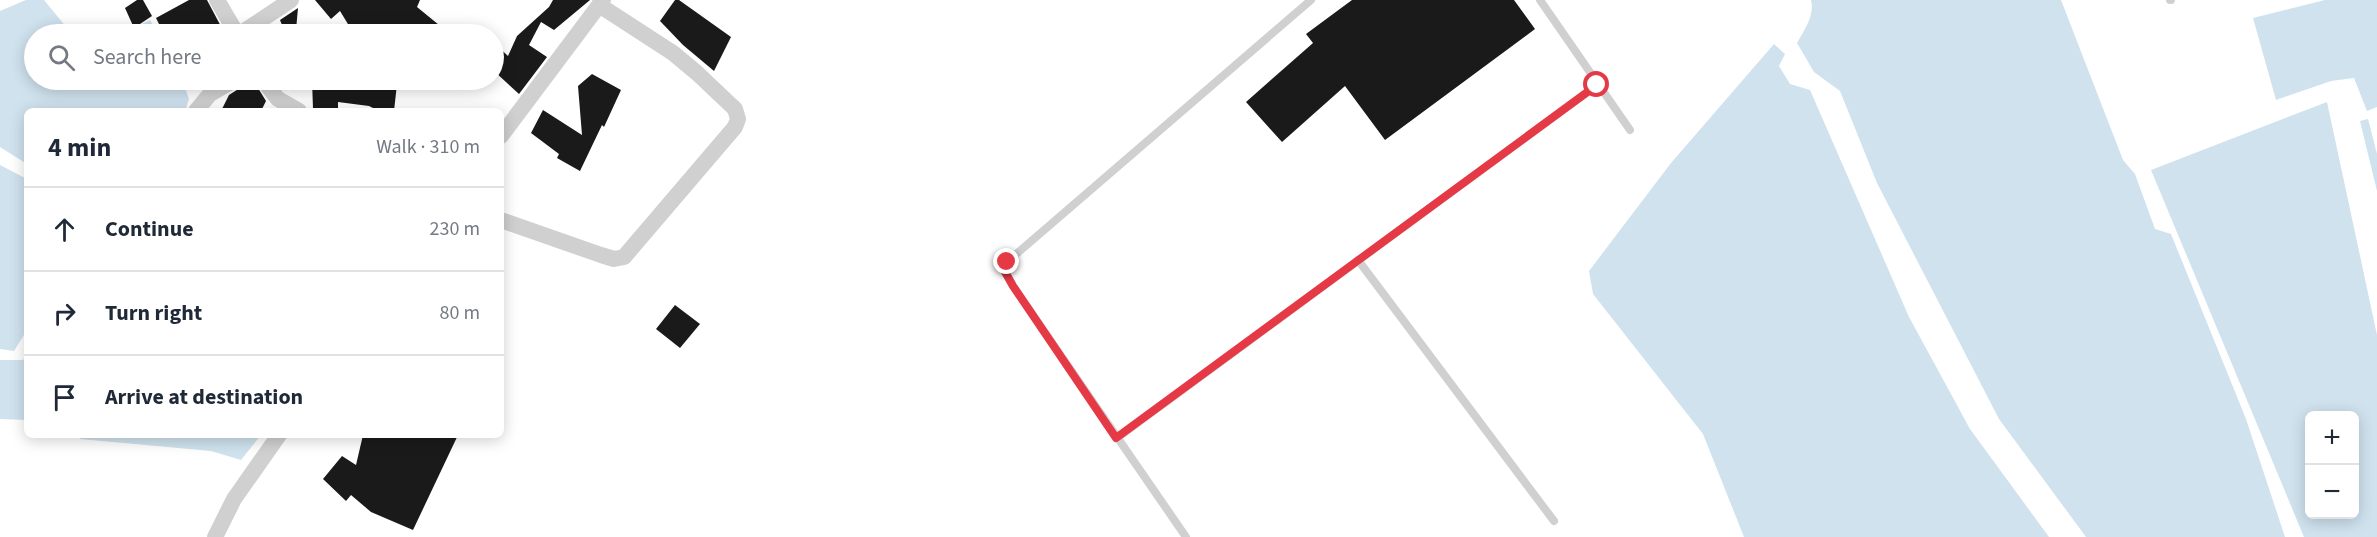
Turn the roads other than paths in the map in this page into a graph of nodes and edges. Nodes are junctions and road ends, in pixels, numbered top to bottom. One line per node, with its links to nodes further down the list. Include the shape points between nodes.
1 (217, 0): 6 (street)
2 (291, 0): 7 (street)
3 (1311, 0): 18 (lane, via 1007,262 1004,270 1013,286)
4 (1540, 0): 8 (lane)
5 (601, 3): 14 (street); 15 (street, via 697,73 735,109 735,128 624,257 614,259)
6 (232, 24)
7 (254, 24)
8 (1597, 85): 13 (lane); 16 (lane)
9 (217, 90): 11 (street)
10 (271, 90): 12 (street)
11 (198, 108)
12 (294, 108)
13 (1630, 130)
14 (504, 132)
15 (504, 221)
16 (1358, 260): 18 (lane); 19 (lane)
17 (277, 438): 20 (street, via 234,499)
18 (1116, 438): 21 (lane)
19 (1554, 521)
20 (215, 537)
21 (1186, 537)

